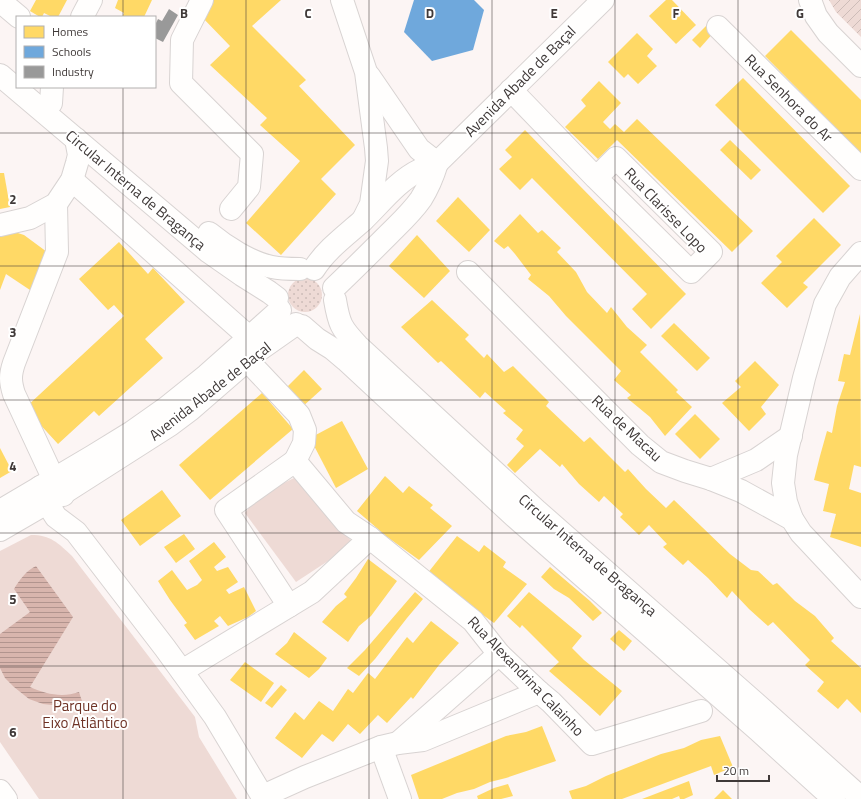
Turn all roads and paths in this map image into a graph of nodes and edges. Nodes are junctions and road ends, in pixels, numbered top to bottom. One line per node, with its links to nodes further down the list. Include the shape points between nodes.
1 (91, 0): 8 (street)
2 (202, 0): 25 (street, via 182,40 180,84 252,154 249,187)
3 (342, 0): 12 (street)
4 (603, 0): 16 (street, Avenida Abade de Baçal)
5 (810, 0): 11 (street, via 816,16 828,33)
6 (0, 1): 7 (street)
7 (18, 16)
8 (83, 16)
9 (718, 27): 21 (street, Rua Senhora do Ar)
10 (0, 57): 13 (street)
11 (861, 66)
12 (366, 72): 19 (street, via 420,149); 26 (street, via 377,161 371,204)
13 (16, 73)
14 (0, 75): 18 (street, Circular Interna de Bragança)
15 (34, 88): 17 (street, Circular Interna de Bragança)
16 (511, 90): 19 (street, Avenida Abade de Baçal); 22 (street, Rua Clarisse Lopo)
17 (51, 95): 29 (street, Circular Interna de Bragança, via 145,182 227,247 258,263 272,267)
18 (76, 139): 20 (street, Circular Interna de Bragança); 23 (street, via 79,155)
19 (438, 163): 26 (street, Avenida Abade de Baçal, via 406,179); 31 (street, Avenida Abade de Baçal, via 420,200 350,272)
20 (110, 168): 23 (street, via 95,166); 32 (street, Circular Interna de Bragança, via 209,252 269,292)
21 (861, 169)
22 (596, 178): 22 (street, Rua Clarisse Lopo, via 691,272 710,252 616,158)
23 (72, 180): 24 (street); 33 (street)
24 (56, 204): 27 (street, via 30,218); 38 (street, via 57,252 11,374 14,394)
25 (232, 209)
26 (363, 220): 29 (street, Avenida Abade de Baçal)
27 (0, 225)
28 (861, 253): 35 (street, via 840,277 825,304)
29 (307, 269): 31 (street, via 326,276); 32 (street, Avenida Abade de Baçal, via 288,274 280,285 278,292)
30 (468, 272): 37 (street, Rua de Macau, via 640,445 661,462)
31 (334, 294): 32 (street, Avenida Abade de Baçal, via 330,314 318,324 310,326); 52 (street, Circular Interna de Bragança, via 342,327 358,346 537,511)
32 (289, 315): 33 (street, Avenida Abade de Baçal); 34 (street, Avenida Abade de Baçal); 55 (street, Circular Interna de Bragança, via 346,360 514,516)
33 (250, 338): 38 (street, Avenida Abade de Baçal, via 166,408)
34 (247, 360): 36 (street, via 299,415 305,430 304,443); 38 (street, Avenida Abade de Baçal, via 170,425 83,480)
35 (790, 436): 37 (street, via 756,460); 40 (street, via 783,483)
36 (295, 461): 42 (street, Rua Alexandrina Calainho, via 346,522); 44 (street, via 226,510)
37 (711, 479): 40 (street, Rua de Macau, via 741,491)
38 (54, 493): 39 (street, Avenida Abade de Baçal); 41 (street, Avenida Abade de Baçal); 46 (street, via 56,517 76,532)
39 (0, 511)
40 (792, 519): 43 (street, Rua de Macau, via 801,533)
41 (0, 530)
42 (370, 538): 44 (street, via 312,592); 45 (street, Rua Alexandrina Calainho, via 473,621)
43 (861, 596)
44 (289, 606): 46 (street)
45 (499, 654): 47 (street, Rua Alexandrina Calainho); 49 (street)
46 (182, 671): 51 (street, via 216,717)
47 (539, 692): 48 (street, Rua Alexandrina Calainho, via 592,744); 49 (street, via 423,740)
48 (701, 711)
49 (389, 745): 51 (street, via 305,777); 54 (street)
50 (0, 790): 53 (street)
51 (264, 798)
52 (861, 798)
53 (6, 799)
54 (400, 799)
55 (834, 799)

